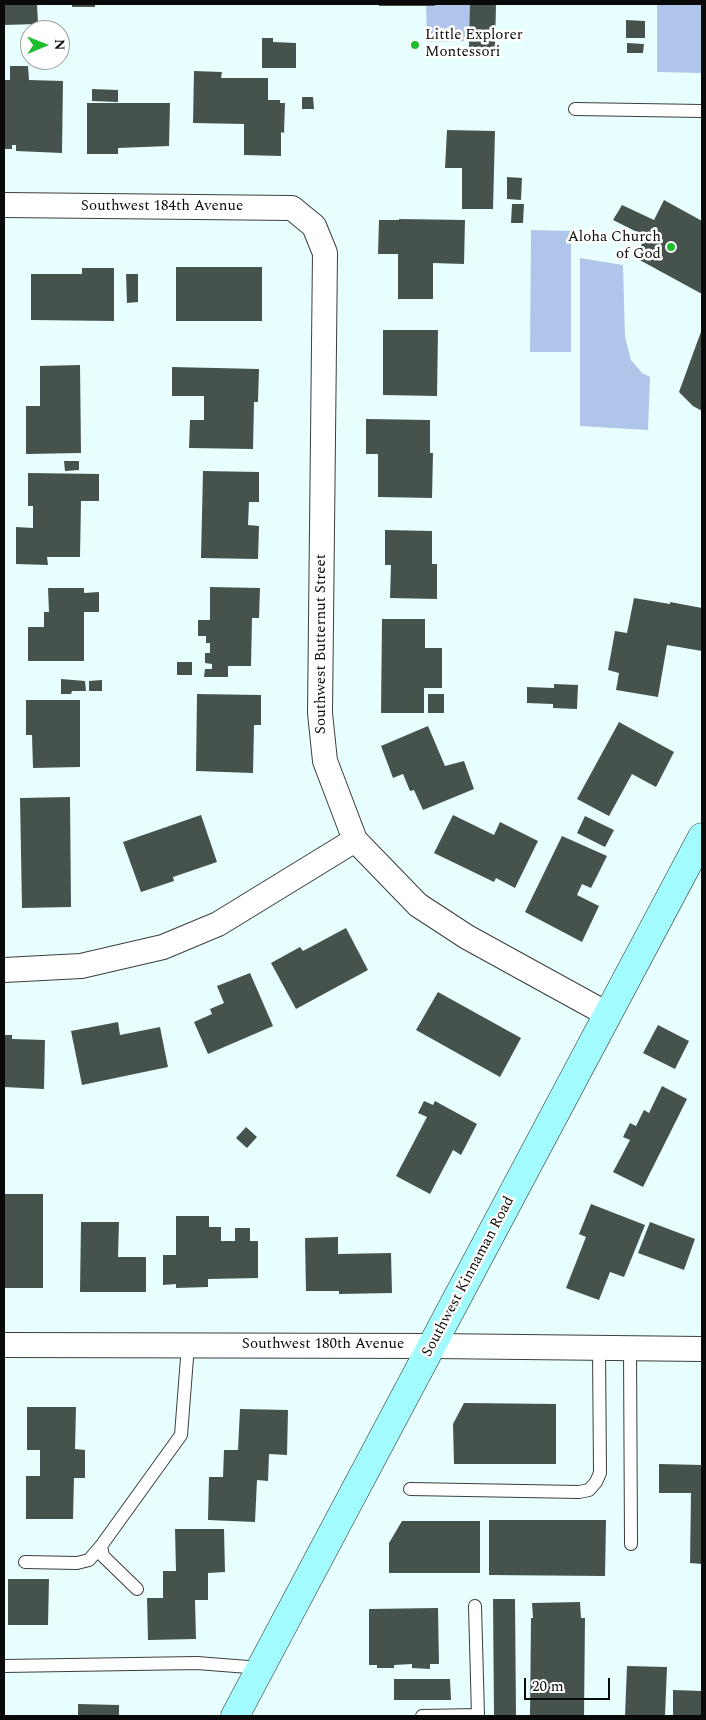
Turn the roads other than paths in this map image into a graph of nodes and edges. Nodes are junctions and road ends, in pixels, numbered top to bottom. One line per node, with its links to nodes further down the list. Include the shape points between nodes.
1 (575, 110): 2 (lane)
2 (702, 110)
3 (4, 205): 4 (street, Southwest 184th Avenue, via 292,208)
4 (314, 226): 6 (street, Southwest Butternut Street, via 325,253 320,713 325,761)
5 (702, 837): 8 (main road, Southwest Kinnaman Road)
6 (355, 840): 7 (street, via 218,924 163,947 81,966); 8 (street, Southwest Butternut Street, via 418,905 467,937)
7 (4, 970)
8 (607, 1014): 11 (main road, Southwest Kinnaman Road)
9 (4, 1345): 10 (street, Southwest 180th Avenue)
10 (188, 1345): 11 (street, Southwest 180th Avenue); 17 (lane, via 181,1435)
11 (434, 1346): 12 (street, Southwest 180th Avenue); 22 (main road, Southwest Kinnaman Road)
12 (599, 1348): 13 (street, Southwest 180th Avenue); 15 (lane, via 600,1473 589,1490)
13 (630, 1348): 14 (street, Southwest 180th Avenue); 16 (lane)
14 (702, 1349)
15 (410, 1489)
16 (631, 1544)
17 (101, 1546): 18 (lane, via 89,1560 77,1563); 19 (lane, via 103,1556)
18 (25, 1562)
19 (136, 1589)
20 (475, 1606): 23 (lane)
21 (4, 1666): 22 (lane, via 197,1663)
22 (261, 1668): 24 (main road, Southwest Kinnaman Road)
23 (478, 1715): 25 (lane)
24 (235, 1716)
25 (422, 1716)

